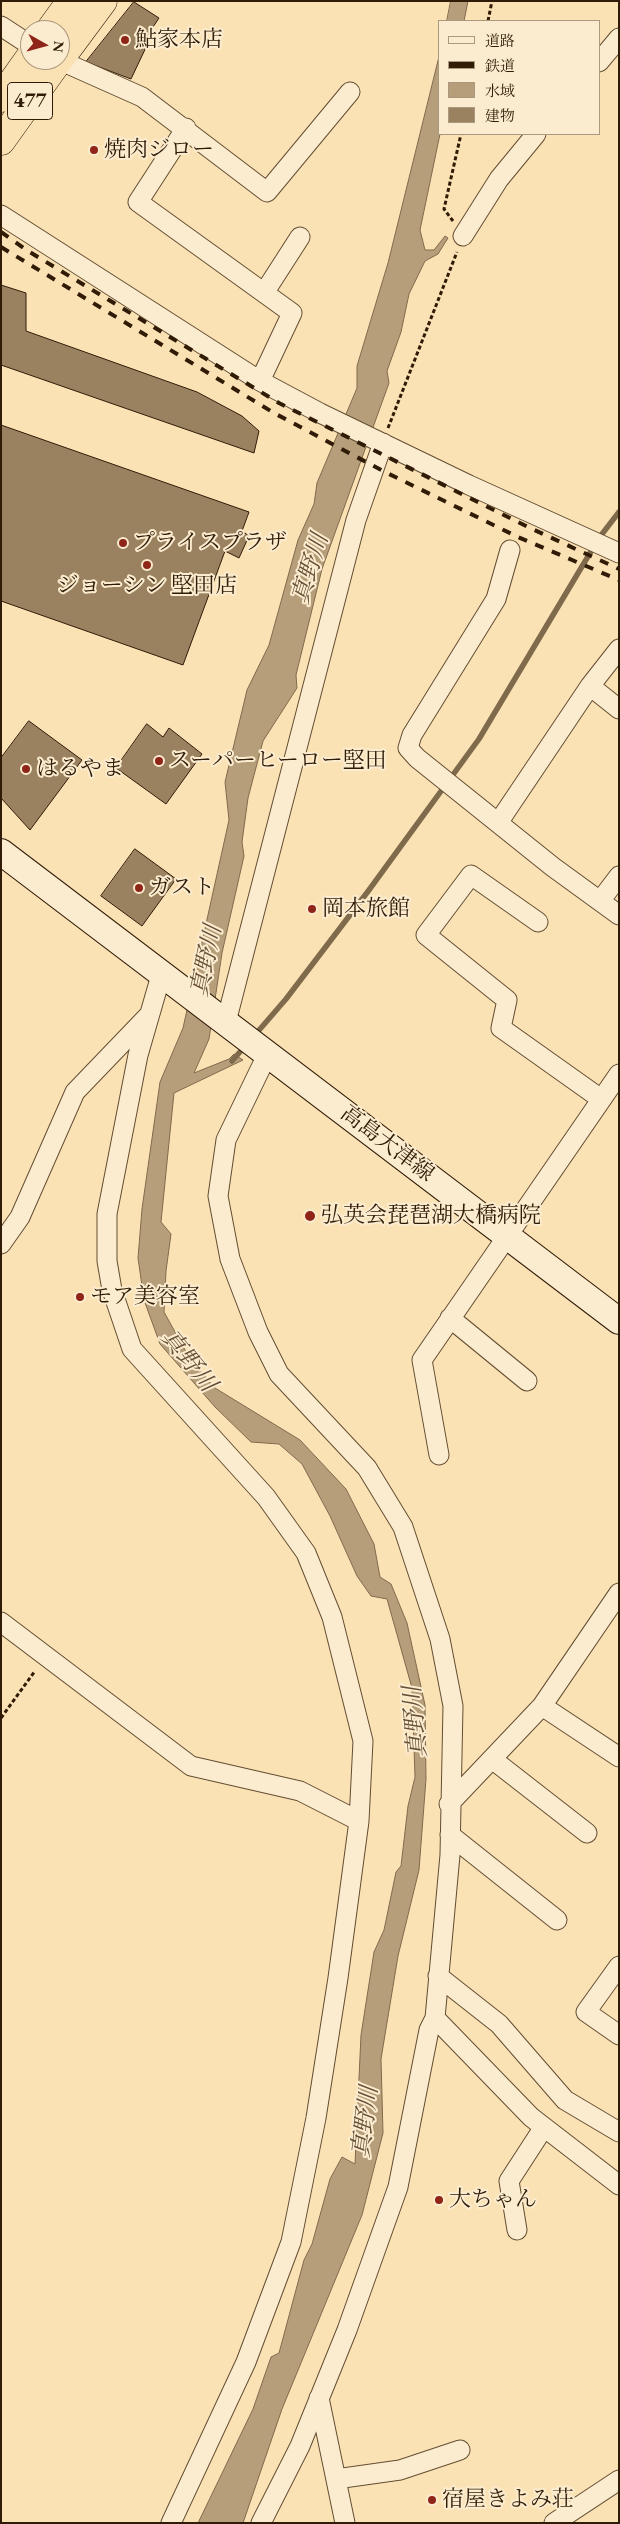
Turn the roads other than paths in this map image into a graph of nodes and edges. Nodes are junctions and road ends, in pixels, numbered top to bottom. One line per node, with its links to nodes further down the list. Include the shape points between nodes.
1 (71, 1): 3 (highway)
2 (103, 1): 7 (highway, 477)
3 (57, 20)
4 (1, 26): 6 (street)
5 (619, 38): 8 (street)
6 (20, 39)
7 (70, 45)
8 (600, 61)
9 (70, 65): 14 (street, via 142,97)
10 (21, 70): 13 (highway, 477)
11 (52, 70): 16 (highway, 477)
12 (350, 92): 14 (street, via 267,192)
13 (1, 98)
14 (186, 128): 20 (street, via 138,202)
15 (535, 135): 18 (street, via 499,179)
16 (1, 141)
17 (1, 216): 21 (street)
18 (463, 236)
19 (300, 237): 20 (street)
20 (264, 293): 21 (street, via 292,313)
21 (260, 381): 22 (street)
22 (379, 441): 24 (street, via 468,486); 36 (street)
23 (510, 550): 28 (street, via 496,599 412,735 408,748 416,758)
24 (619, 553)
25 (619, 649): 26 (street)
26 (590, 686): 27 (street); 28 (street)
27 (619, 708)
28 (498, 823): 31 (street)
29 (1, 852): 34 (main road)
30 (619, 876): 31 (street)
31 (600, 902): 32 (street)
32 (619, 915)
33 (538, 922): 39 (street, via 471,876 426,935 507,1000 501,1028)
34 (166, 975): 35 (street); 36 (main road, 高島大津線)
35 (150, 1013): 41 (street, via 74,1092 20,1217); 52 (street, via 138,1055 106,1214 112,1290 132,1349 266,1497 306,1554 332,1617 363,1741)
36 (226, 1022): 37 (main road, 高島大津線)
37 (268, 1053): 40 (main road, 高島大津線); 51 (street, via 226,1140 218,1196 230,1259 258,1332 279,1374 367,1468 403,1527 440,1639 453,1706)
38 (618, 1078): 39 (street)
39 (601, 1099): 40 (street)
40 (507, 1235): 42 (street); 43 (main road, 高島大津線)
41 (1, 1244)
42 (450, 1318): 44 (street); 45 (street, via 422,1360)
43 (619, 1321)
44 (527, 1381)
45 (439, 1455)
46 (619, 1593): 48 (street)
47 (1, 1622): 52 (street, via 191,1766 300,1791)
48 (542, 1706): 49 (street); 50 (street)
49 (619, 1757)
50 (492, 1759): 51 (street); 53 (street)
51 (449, 1804): 54 (street)
52 (359, 1821): 68 (street, via 317,2109 291,2242 246,2362)
53 (587, 1833)
54 (450, 1835): 55 (street); 57 (street)
55 (557, 1920)
56 (619, 1966): 59 (street, via 586,2012)
57 (438, 1976): 58 (street); 61 (street, via 500,2024 565,2100)
58 (435, 2018): 60 (street); 64 (street, via 429,2030 398,2188)
59 (619, 2035)
60 (544, 2127): 62 (street); 63 (street, via 508,2181)
61 (619, 2132)
62 (619, 2185)
63 (517, 2230)
64 (319, 2398): 66 (street); 69 (street, via 300,2446)
65 (460, 2450): 66 (street, via 400,2470)
66 (336, 2479): 70 (street)
67 (619, 2480): 71 (street)
68 (171, 2523)
69 (261, 2523)
70 (345, 2523)
71 (554, 2523)

